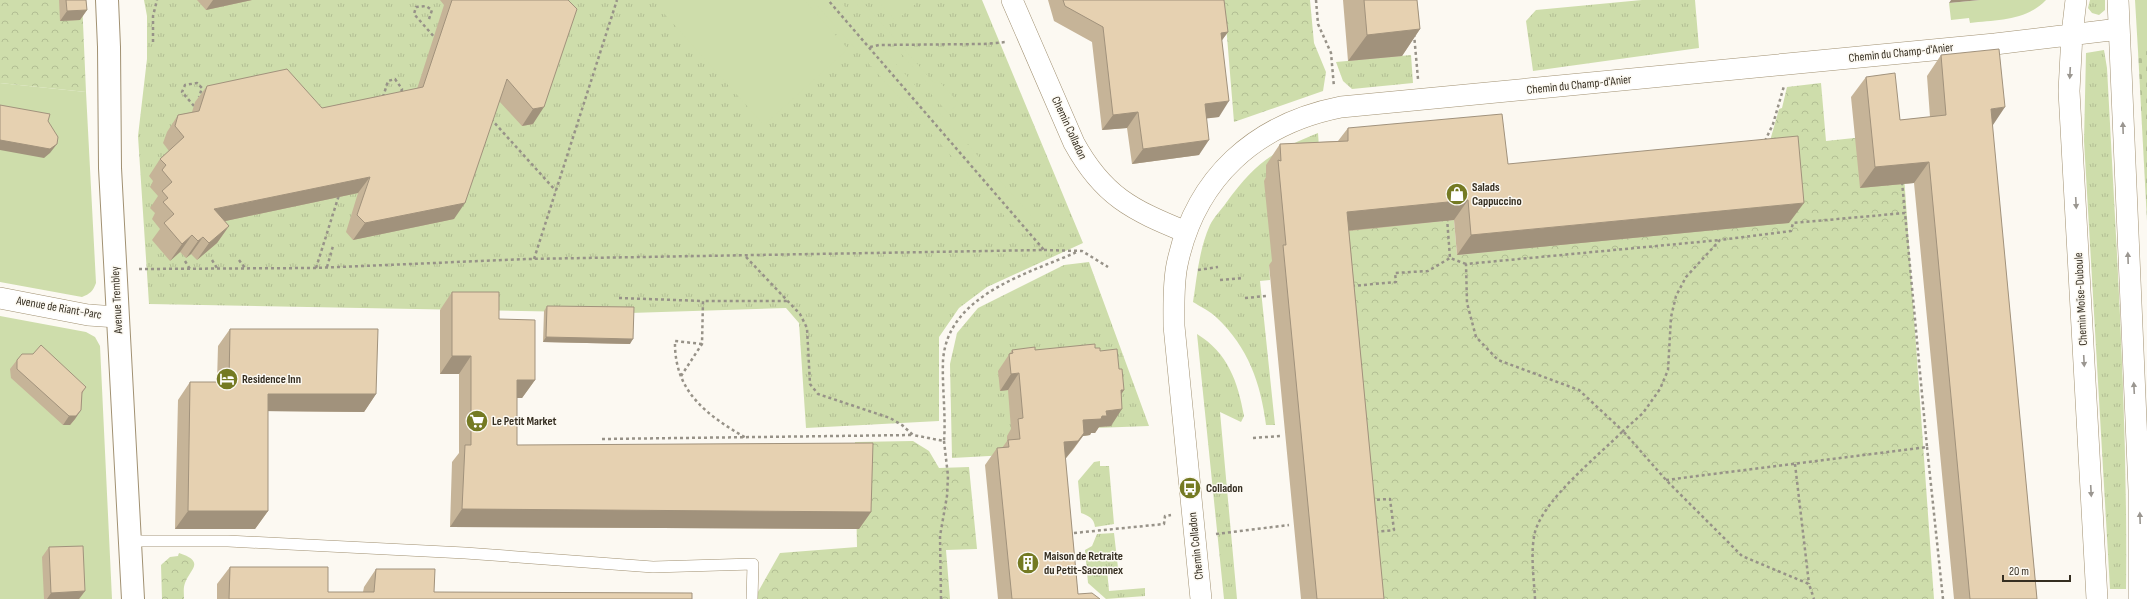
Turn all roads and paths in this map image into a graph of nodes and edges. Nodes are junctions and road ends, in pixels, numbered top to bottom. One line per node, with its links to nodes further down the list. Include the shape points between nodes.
1 (106, 0): 65 (street, Avenue Trembley)
2 (157, 0): 13 (path, via 152,16)
3 (617, 0): 30 (path)
4 (828, 0): 16 (path)
5 (1012, 0): 35 (street, Chemin Colladon, via 1074,143 1099,181 1118,200 1138,212)
6 (1316, 0): 19 (path, via 1318,24 1331,53)
7 (2076, 0): 12 (street, Chemin Moïse-Duboule)
8 (2118, 0): 11 (street)
9 (428, 19): 14 (path, via 432,10 426,6 416,7 414,14)
10 (1415, 28): 18 (path)
11 (2119, 29): 12 (street, Chemin du Champ-d'Anier); 95 (street, one-way to 11, via 2139,490)
12 (2072, 34): 35 (street, Chemin du Champ-d'Anier, via 1973,46 1341,107 1322,111 1306,115 1267,133 1235,158 1199,203); 94 (street, Chemin Moïse-Duboule, one-way to 94, via 2070,91)
13 (153, 42)
14 (438, 42)
15 (1006, 42): 16 (path)
16 (869, 47): 38 (path)
17 (1785, 81): 25 (path)
18 (1418, 85)
19 (1335, 93)
20 (396, 96): 22 (path, via 400,95 402,89 395,80 388,81)
21 (199, 97): 23 (path, via 202,88 197,83 185,85 182,92)
22 (381, 104)
23 (194, 106)
24 (489, 116): 30 (path)
25 (1766, 141): 26 (path); 27 (path)
26 (1763, 144)
27 (1771, 144)
28 (1902, 174): 31 (path)
29 (341, 191): 51 (path)
30 (556, 191): 42 (path)
31 (1905, 213): 34 (path); 76 (path)
32 (1446, 214): 41 (path)
33 (1792, 216): 34 (path)
34 (1793, 224): 36 (path, via 1791,231)
35 (1186, 232): 66 (street, Chemin du Champ-d'Anier, via 1175,282)
36 (1720, 240): 46 (path); 69 (path, via 1686,277 1676,296 1671,317 1668,370 1660,389 1643,413)
37 (333, 246): 47 (path)
38 (1044, 250): 39 (path); 40 (path)
39 (1078, 252): 48 (path, via 1082,251); 75 (path, via 992,291 971,306 952,328 943,361 946,413)
40 (746, 257): 42 (path); 64 (path)
41 (1450, 258): 46 (path); 58 (path, via 1428,271 1395,273 1396,282)
42 (534, 259): 47 (path)
43 (185, 260): 53 (path)
44 (212, 260): 54 (path)
45 (239, 260): 50 (path)
46 (1466, 264): 69 (path, via 1467,303 1476,337 1498,360 1579,390)
47 (327, 267): 51 (path)
48 (1108, 267)
49 (1218, 267): 55 (path)
50 (245, 268): 51 (path); 54 (path)
51 (316, 268)
52 (139, 269): 53 (path)
53 (190, 269): 54 (path)
54 (217, 269)
55 (1198, 270)
56 (1243, 278): 57 (path)
57 (1220, 280)
58 (1350, 287)
59 (1266, 296): 62 (path)
60 (0, 298): 65 (street, Avenue de Riant-Parc, via 88,315)
61 (619, 298): 63 (path)
62 (1245, 298)
63 (703, 301): 64 (path); 67 (path)
64 (788, 301): 70 (path, via 806,323 810,384 818,394 890,418)
65 (117, 317): 85 (street, Avenue Trembley)
66 (1174, 326): 90 (street, Chemin Colladon)
67 (702, 344): 68 (path); 68 (path, via 675,341 675,354)
68 (681, 376): 72 (path, via 697,403 712,417)
69 (1623, 432): 78 (path); 91 (path, via 1561,492 1544,514 1535,532)
70 (913, 435): 72 (path); 75 (path)
71 (1280, 436): 73 (path)
72 (746, 438): 74 (path)
73 (1253, 438)
74 (602, 439)
75 (944, 441): 89 (path, via 948,476 940,536)
76 (1927, 447): 77 (path); 93 (path)
77 (1795, 463): 78 (path); 86 (path)
78 (1666, 480): 86 (path, via 1742,556)
79 (1369, 493): 84 (path, via 1369,501 1390,499 1394,530 1374,532)
80 (1176, 514): 82 (path, via 1166,516 1164,524)
81 (1289, 525): 83 (path)
82 (1074, 533)
83 (1218, 534)
84 (1374, 540)
85 (130, 541): 87 (street, Avenue Trembley); 88 (lane, via 228,541 434,551 653,567 753,564)
86 (1809, 584): 92 (path)
87 (133, 599)
88 (752, 599)
89 (941, 599)
90 (1201, 599)
91 (1535, 599)
92 (1814, 599)
93 (1943, 599)
94 (2097, 599)
95 (2139, 599)

